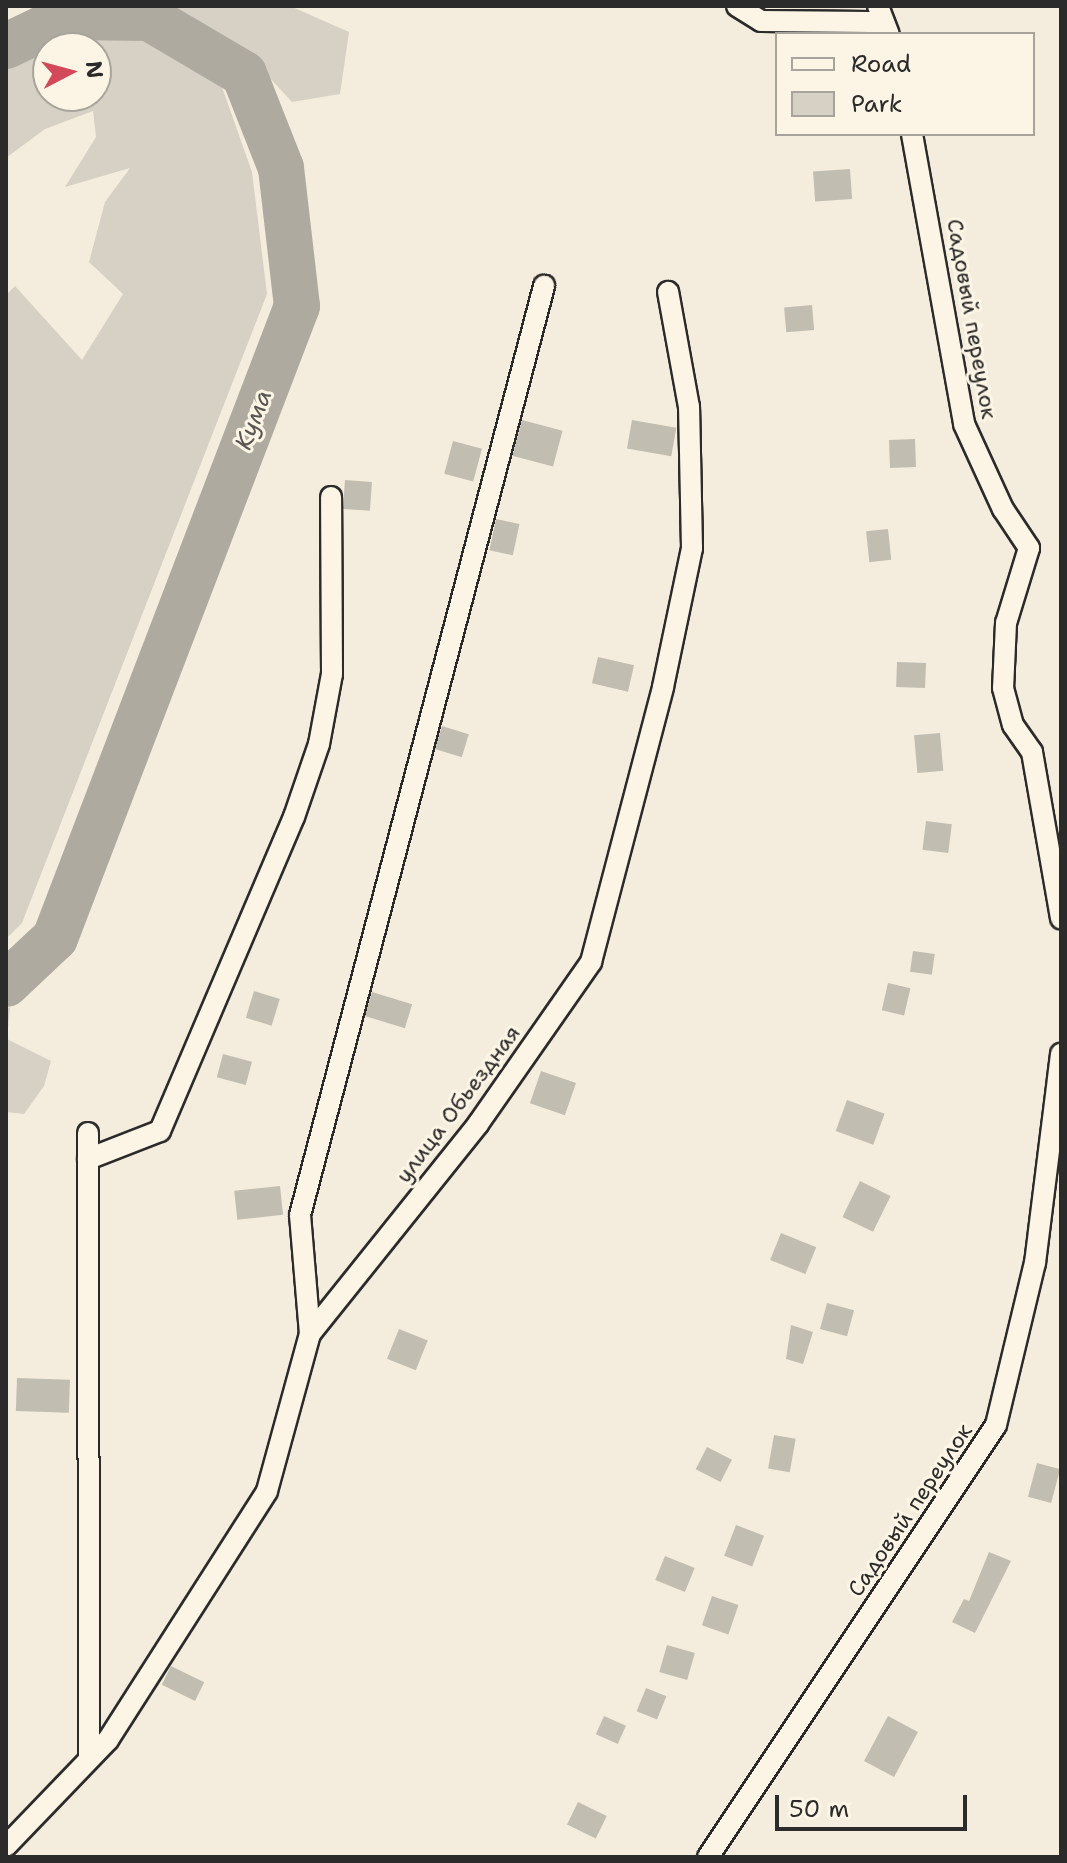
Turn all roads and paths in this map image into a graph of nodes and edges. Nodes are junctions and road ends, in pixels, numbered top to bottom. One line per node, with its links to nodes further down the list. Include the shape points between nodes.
1 (737, 6): 3 (street, via 761,21 870,22)
2 (878, 6): 4 (street)
3 (886, 32)
4 (888, 32)
5 (912, 136): 9 (street, Садовый переулок, via 964,424 1003,509 1029,548 1006,623 1003,688 1013,725 1032,752)
6 (544, 286): 13 (street, via 300,1215)
7 (668, 292): 13 (street, улица Обьездная, via 689,407 692,548 663,687 591,962 478,1124)
8 (331, 497): 12 (street, via 332,674 319,744 294,817 160,1131)
9 (1061, 918)
10 (1061, 1054): 16 (street, Садовый переулок, via 1035,1263 996,1425)
11 (88, 1133): 12 (street)
12 (88, 1159): 14 (street)
13 (310, 1334): 14 (street, улица Обьездная, via 267,1491 108,1740)
14 (89, 1759): 15 (street, улица Обьездная)
15 (6, 1846)
16 (708, 1857)

